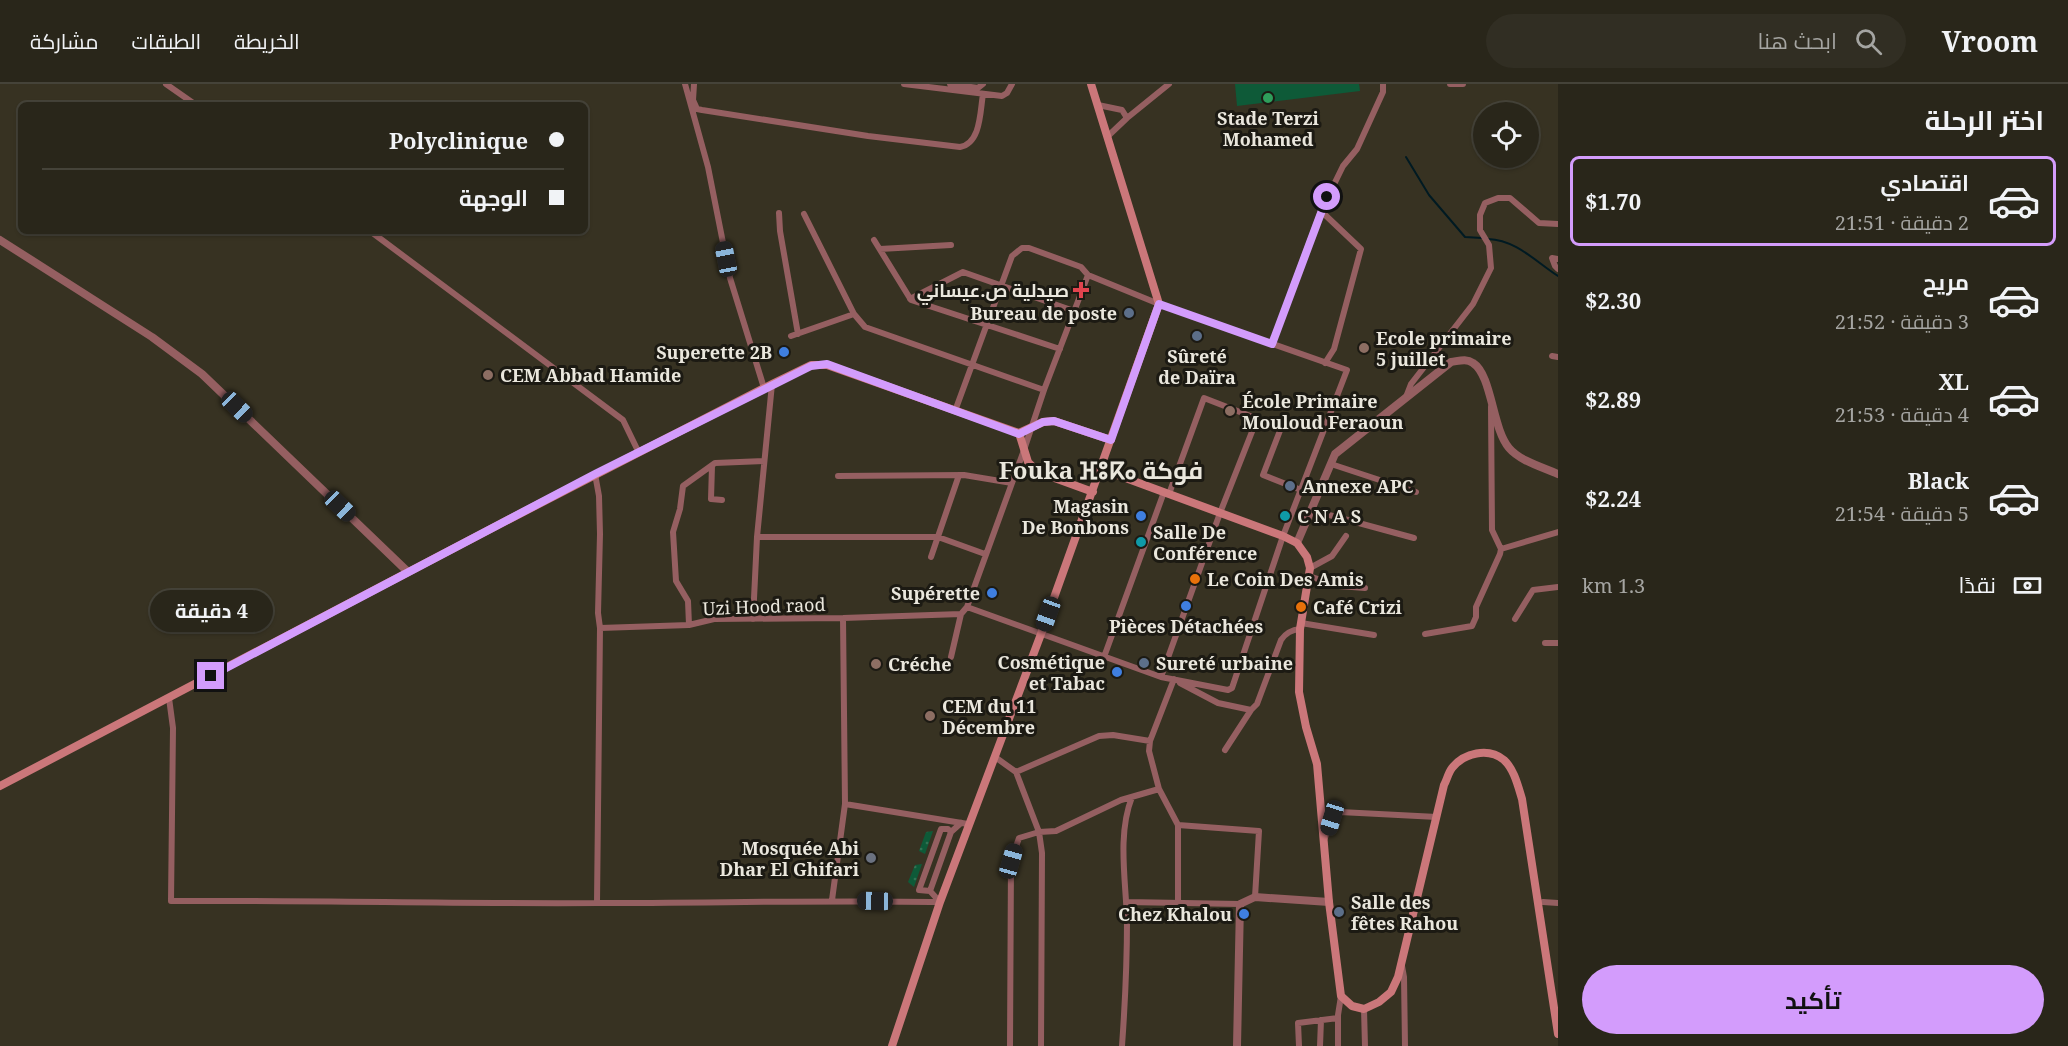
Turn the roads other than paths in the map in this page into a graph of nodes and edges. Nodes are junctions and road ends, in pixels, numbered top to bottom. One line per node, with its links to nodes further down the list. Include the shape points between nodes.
1 (166, 84): 14 (street)
2 (685, 84): 42 (street, via 708,167 730,278)
3 (694, 84): 13 (street, via 697,109 960,147 973,140)
4 (904, 84): 13 (street)
5 (950, 84): 6 (street, via 978,88)
6 (983, 84)
7 (1012, 84): 13 (street, via 1005,95)
8 (1091, 84): 15 (main road)
9 (1169, 84): 16 (street)
10 (1383, 84): 18 (street, via 1357,149 1343,166)
11 (1450, 84): 12 (street)
12 (1463, 84)
13 (983, 94)
14 (192, 102)
15 (1098, 105): 16 (street, via 1122,110); 17 (main road)
16 (1127, 117): 17 (street)
17 (1107, 137): 32 (main road)
18 (1321, 210): 38 (street); 40 (street, via 1361,249 1334,349)
19 (779, 213): 36 (street)
20 (804, 214): 34 (street)
21 (1558, 224): 44 (street, via 1539,223 1510,198 1485,203 1480,230 1489,245 1491,268 1473,304 1411,384)
22 (374, 234): 52 (street, via 623,420)
23 (0, 240): 79 (street, via 152,337 202,374)
24 (874, 240): 26 (street)
25 (951, 245): 26 (street)
26 (879, 249): 31 (street)
27 (1558, 259): 28 (street, via 1552,258)
28 (1558, 269)
29 (1088, 275): 30 (street, via 1081,267 1022,248 1012,256); 32 (street); 33 (street)
30 (1001, 287): 31 (street, via 963,272); 33 (street); 35 (street)
31 (910, 299): 35 (street)
32 (1159, 304): 38 (street); 50 (main road)
33 (1074, 311): 39 (street)
34 (854, 314): 36 (street); 41 (street, via 865,327)
35 (987, 325): 39 (street); 41 (street)
36 (798, 334): 37 (street)
37 (791, 336)
38 (1272, 344): 40 (street)
39 (1060, 349): 43 (street)
40 (1325, 363): 62 (street, via 1347,370)
41 (973, 365): 43 (street); 46 (street)
42 (768, 386): 46 (main road, via 811,366 827,364); 52 (main road); 53 (street)
43 (1044, 390): 48 (street)
44 (1405, 399): 45 (street, via 1451,362 1464,360 1479,368); 54 (street, via 1335,454)
45 (1491, 402): 58 (street, via 1503,440 1511,450); 76 (street, via 1492,530)
46 (955, 411): 49 (main road)
47 (1257, 419): 62 (street, via 1281,428 1263,475); 65 (street, via 1203,398); 68 (street)
48 (1032, 427): 49 (main road); 50 (main road, via 1054,421); 51 (street)
49 (1019, 434): 51 (main road)
50 (1111, 440): 56 (main road)
51 (1024, 450): 61 (street); 63 (main road, via 1028,462 1038,472)
52 (639, 453): 57 (main road)
53 (764, 461): 55 (street); 72 (street)
54 (1331, 464): 64 (street); 67 (street)
55 (712, 466): 66 (street, via 711,499); 88 (street, via 683,486 673,532 676,580 688,601)
56 (1101, 469): 63 (main road); 65 (main road)
57 (595, 474): 79 (main road); 90 (street, via 599,496)
58 (1558, 474)
59 (959, 475): 60 (street); 61 (street); 73 (street)
60 (838, 476)
61 (1012, 483): 77 (street)
62 (1301, 490): 70 (street)
63 (1093, 492): 91 (main road)
64 (1416, 492)
65 (1166, 493): 68 (main road); 97 (street)
66 (722, 500)
67 (1311, 510): 74 (street); 75 (street)
68 (1221, 513): 70 (main road); 98 (street)
69 (1558, 532): 76 (street)
70 (1283, 536): 75 (main road); 99 (street, via 1232,688)
71 (1346, 536): 80 (street, via 1332,556)
72 (756, 537): 73 (street); 87 (street)
73 (938, 537): 77 (street); 78 (street)
74 (1414, 538)
75 (1297, 543): 80 (main road)
76 (1501, 549): 92 (street, via 1472,626)
77 (985, 554): 83 (street)
78 (931, 557)
79 (408, 572): 100 (main road)
80 (1310, 572): 82 (street, via 1339,586); 89 (main road)
81 (1558, 586): 86 (street, via 1533,590)
82 (1365, 588)
83 (967, 607): 84 (street); 91 (street)
84 (961, 614): 85 (street, Uzi Hood raod); 96 (street)
85 (843, 618): 87 (street, Uzi Hood raod); 109 (street)
86 (1515, 619)
87 (753, 620): 88 (street, Uzi Hood raod, via 714,619)
88 (689, 625): 90 (street, Uzi Hood raod)
89 (1300, 626): 93 (street); 101 (street, via 1281,640 1257,704); 115 (main road, via 1299,692 1317,764)
90 (600, 628): 123 (street)
91 (1041, 634): 97 (street); 104 (main road)
92 (1425, 634)
93 (1374, 635)
94 (1545, 643): 95 (street)
95 (1558, 643)
96 (951, 657)
97 (1104, 657): 98 (street)
98 (1161, 677): 99 (street)
99 (1174, 679): 101 (street, via 1218,703); 102 (street)
100 (169, 698): 106 (main road); 123 (street, via 173,728 171,901)
101 (1251, 710): 103 (street)
102 (1150, 741): 105 (street, via 1099,736); 107 (street)
103 (1225, 750)
104 (996, 757): 105 (street); 111 (main road)
105 (1016, 772): 114 (street)
106 (0, 786)
107 (1159, 789): 108 (street); 112 (street)
108 (1132, 797): 114 (street, via 1056,831); 120 (street, via 1125,819)
109 (845, 804): 111 (street); 118 (street)
110 (1437, 817): 115 (street, via 1340,812 1334,814); 127 (main road); 132 (main road, via 1444,785 1462,758 1484,753 1503,759 1511,769 1522,799)
111 (965, 823): 113 (street); 119 (main road)
112 (1178, 825): 117 (street, via 1259,831); 124 (street)
113 (951, 832): 116 (street); 116 (street, via 941,829 919,890)
114 (1039, 832): 134 (street, via 1019,838 1011,861); 135 (street)
115 (1324, 842): 121 (main road)
116 (930, 891): 119 (street)
117 (1255, 897): 121 (street); 126 (street)
118 (832, 900): 119 (street); 123 (street)
119 (939, 902): 133 (main road)
120 (1126, 902): 124 (street); 136 (street)
121 (1329, 902): 128 (main road)
122 (1543, 902): 125 (street)
123 (597, 903)
124 (1178, 903): 126 (street)
125 (1558, 903)
126 (1240, 904): 137 (street)
127 (1402, 964): 129 (main road, via 1391,992); 142 (street)
128 (1341, 996): 129 (main road, via 1352,1006); 130 (street)
129 (1364, 1009): 141 (street)
130 (1338, 1018): 131 (street); 140 (street)
131 (1321, 1020): 138 (street, via 1298,1023); 139 (street)
132 (1558, 1034)
133 (892, 1046)
134 (1010, 1046)
135 (1041, 1046)
136 (1122, 1046)
137 (1237, 1046)
138 (1299, 1046)
139 (1320, 1046)
140 (1338, 1046)
141 (1365, 1046)
142 (1405, 1046)

